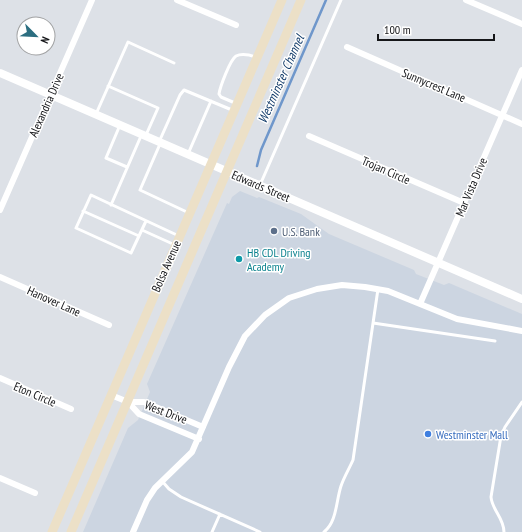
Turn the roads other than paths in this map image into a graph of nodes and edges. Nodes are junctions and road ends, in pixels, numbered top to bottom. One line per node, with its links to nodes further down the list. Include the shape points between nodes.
1 (92, 0): 15 (street, Alexandria Drive)
2 (177, 0): 8 (street)
3 (282, 0): 10 (main road, Bolsa Avenue)
4 (301, 0): 28 (main road, Bolsa Avenue)
5 (341, 0): 29 (lane)
6 (466, 0): 7 (street)
7 (522, 24)
8 (236, 25)
9 (347, 47): 19 (street, Sunnycrest Lane)
10 (257, 57): 17 (main road, Bolsa Avenue); 17 (lane, via 242,55 231,62 219,94)
11 (174, 63): 14 (lane, via 128,42)
12 (522, 70): 19 (street, Mar Vista Drive)
13 (0, 73): 15 (street, Edwards Street)
14 (108, 86): 18 (lane); 22 (lane, via 158,108)
15 (51, 95): 18 (street, Edwards Street); 32 (street, Alexandria Drive)
16 (211, 101): 17 (lane); 24 (lane, via 183,91); 25 (lane)
17 (236, 107): 26 (main road, Bolsa Avenue)
18 (96, 114): 21 (street, Edwards Street)
19 (502, 115): 20 (street, Sunnycrest Lane); 31 (street, Mar Vista Drive)
20 (522, 124)
21 (120, 125): 22 (street, Edwards Street); 27 (lane, via 106,158)
22 (143, 135): 24 (street, Edwards Street); 27 (lane)
23 (309, 136): 31 (street, Trojan Circle)
24 (160, 142): 25 (street, Edwards Street); 34 (lane, via 140,190)
25 (188, 154): 26 (street, Edwards Street)
26 (211, 164): 28 (street, Edwards Street); 34 (main road, Bolsa Avenue)
27 (127, 167): 30 (lane)
28 (227, 172): 29 (street, Edwards Street); 51 (main road, Bolsa Avenue)
29 (260, 186): 40 (street, Edwards Street)
30 (111, 204): 33 (lane, via 91,195); 35 (lane)
31 (464, 204): 40 (street, Mar Vista Drive)
32 (0, 210)
33 (83, 211): 37 (lane); 37 (lane, via 76,228 132,253)
34 (190, 213): 38 (main road, Bolsa Avenue)
35 (146, 221): 36 (lane); 38 (lane)
36 (142, 230): 37 (lane); 39 (lane)
37 (139, 236)
38 (179, 236): 39 (main road, Bolsa Avenue)
39 (175, 246): 50 (main road, Bolsa Avenue)
40 (438, 263): 43 (street, Edwards Street); 44 (street, Mar Vista Drive)
41 (0, 277): 46 (street, Hanover Lane)
42 (378, 289): 44 (street); 45 (lane); 54 (street, via 342,285 317,288 289,298 264,315 245,336)
43 (522, 299)
44 (420, 304): 47 (street, via 457,319)
45 (373, 323): 48 (lane); 65 (lane, via 353,460 341,486 333,518)
46 (109, 325)
47 (522, 331)
48 (495, 340)
49 (0, 378): 53 (street, Eton Circle)
50 (111, 395): 51 (street, West Drive); 60 (main road, Bolsa Avenue)
51 (128, 402): 54 (street, West Drive, via 144,402); 55 (street, West Drive, via 139,414); 61 (main road, Bolsa Avenue)
52 (522, 402): 66 (lane, via 501,436 492,491 491,501 503,523)
53 (71, 409)
54 (203, 427): 55 (street)
55 (198, 439): 57 (street, via 192,452)
56 (0, 478): 58 (street)
57 (162, 481): 59 (lane, via 180,497); 62 (street, via 147,500)
58 (35, 493)
59 (220, 514): 63 (lane); 64 (lane)
60 (52, 532)
61 (71, 532)
62 (132, 532)
63 (212, 532)
64 (260, 532)
65 (324, 532)
66 (504, 532)

